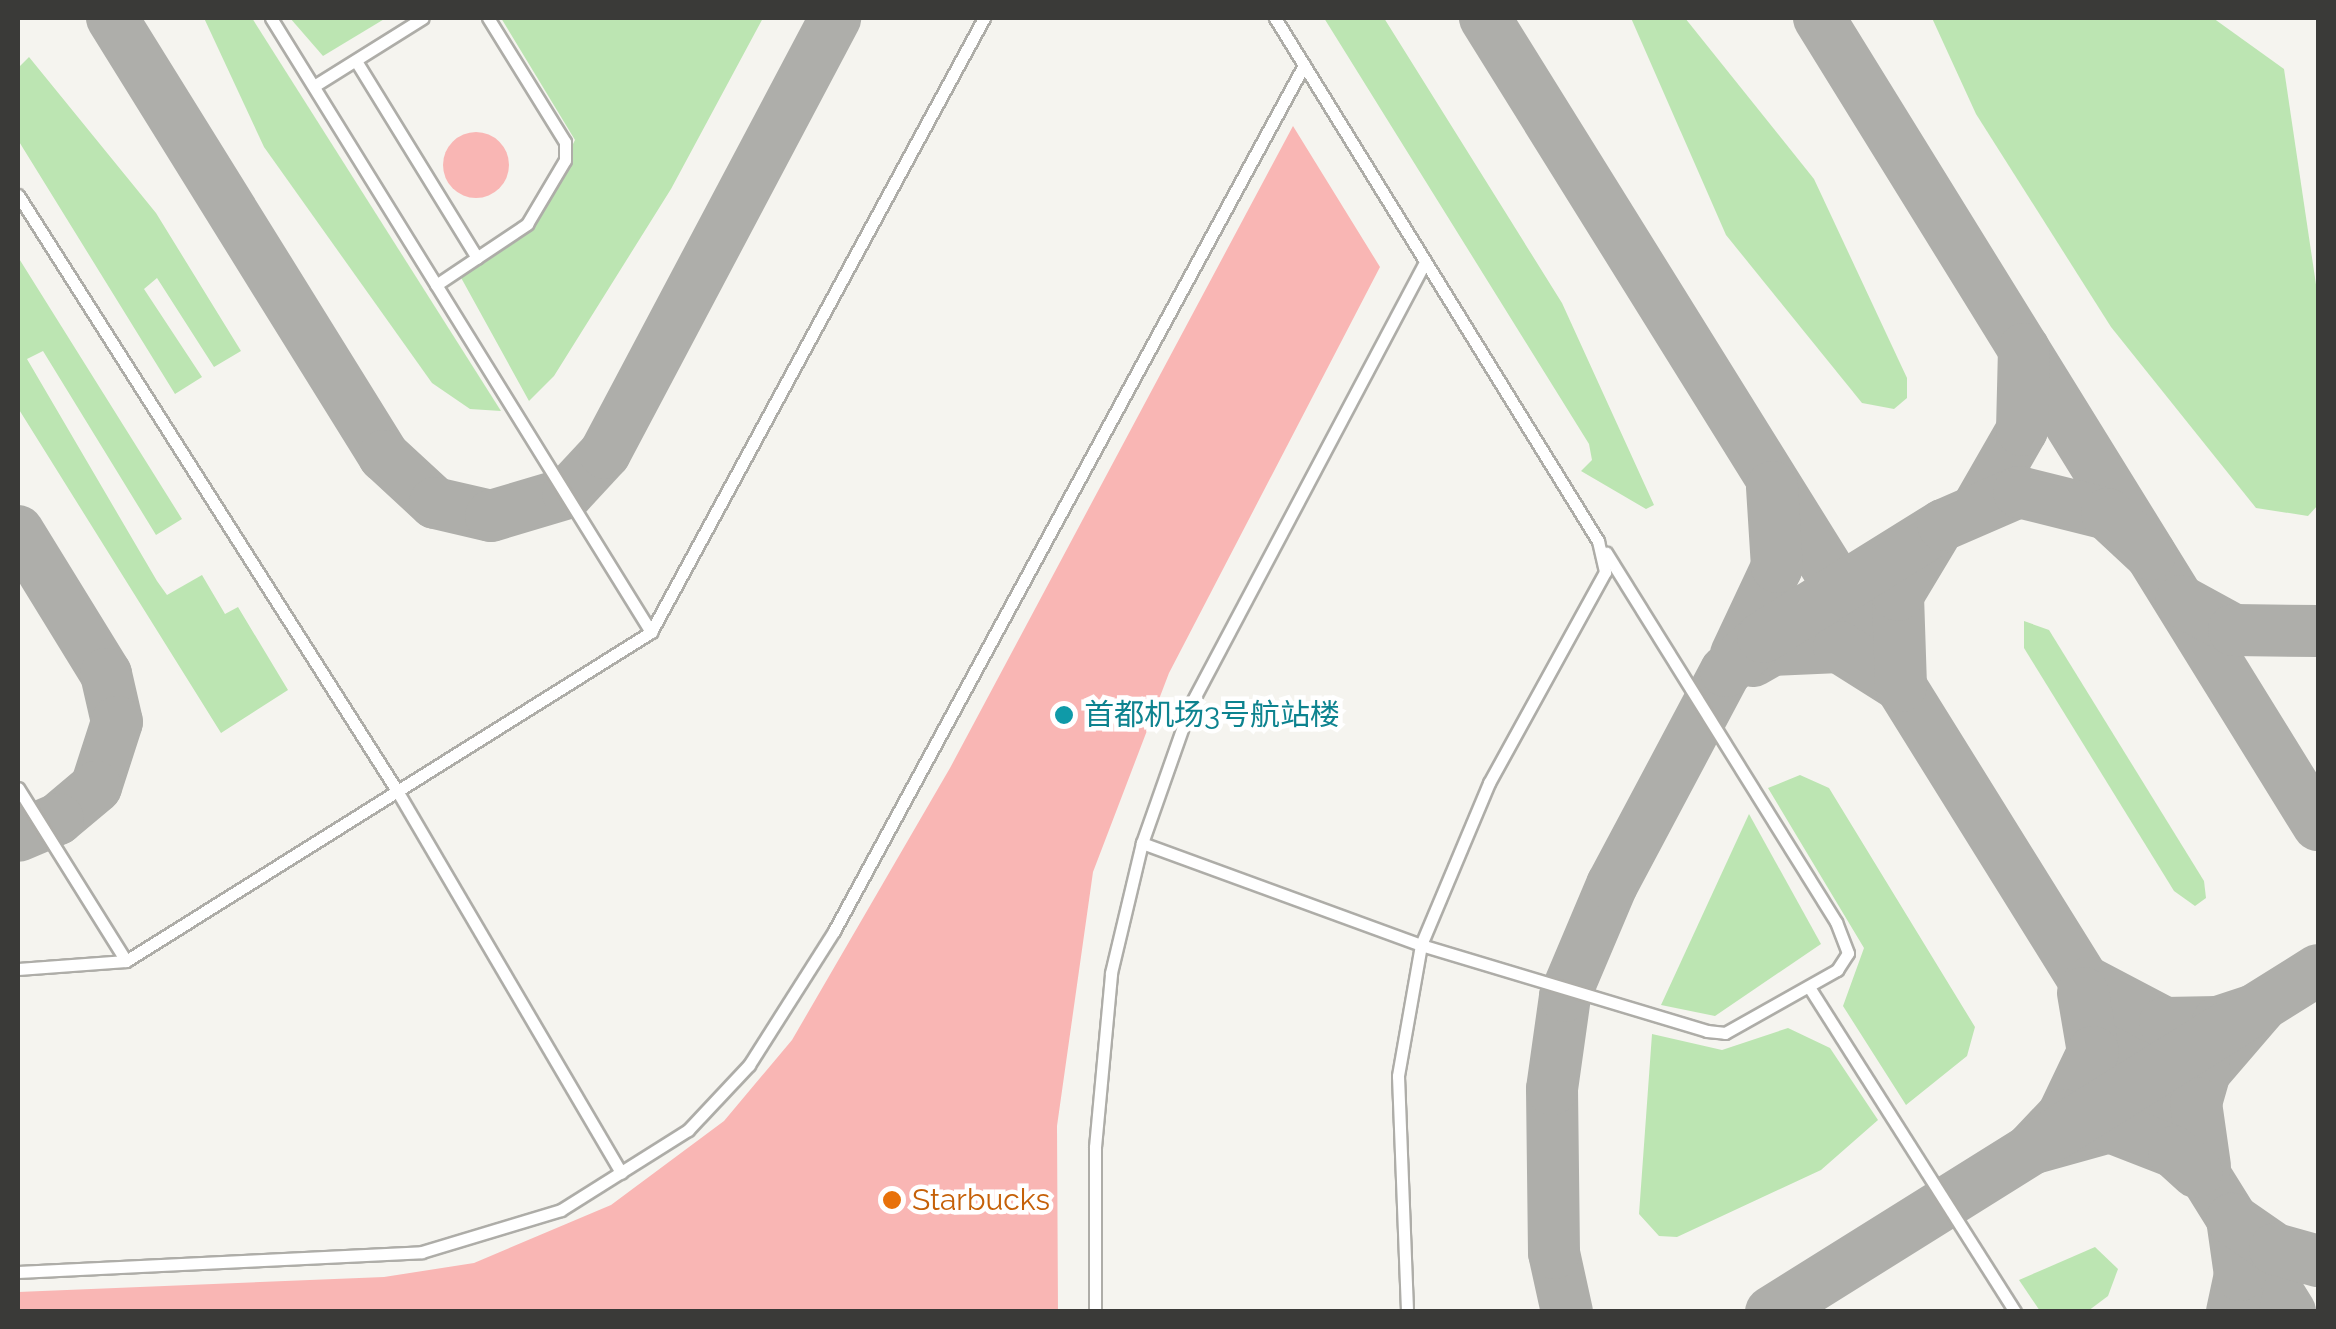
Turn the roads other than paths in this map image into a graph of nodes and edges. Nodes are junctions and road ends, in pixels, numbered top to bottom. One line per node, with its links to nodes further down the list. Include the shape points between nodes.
1 (270, 18): 8 (lane)
2 (423, 18): 6 (lane)
3 (488, 18): 10 (lane, via 565,142 566,160 528,224)
4 (984, 18): 14 (lane)
5 (1275, 18): 7 (lane)
6 (356, 60): 8 (lane); 10 (lane)
7 (1304, 66): 11 (lane); 22 (lane, via 790,1001 718,1100)
8 (314, 86): 12 (lane)
9 (18, 195): 16 (lane)
10 (477, 258): 12 (lane)
11 (1425, 262): 13 (lane); 17 (lane, via 1192,704)
12 (436, 284): 14 (lane)
13 (1598, 541): 18 (lane, via 1605,572 1490,783); 21 (lane, via 1845,938 1837,970)
14 (652, 632): 16 (lane)
15 (18, 788): 19 (lane)
16 (396, 789): 19 (lane); 22 (lane)
17 (1142, 843): 18 (lane); 24 (lane, via 1112,973 1096,1147)
18 (1421, 946): 21 (lane, via 1725,1033); 25 (lane, via 1397,1096)
19 (126, 961): 20 (lane)
20 (18, 969)
21 (1809, 987): 26 (lane)
22 (620, 1173): 23 (lane, via 516,1228 422,1252)
23 (18, 1272)
24 (1096, 1312)
25 (1407, 1312)
26 (2015, 1312)

